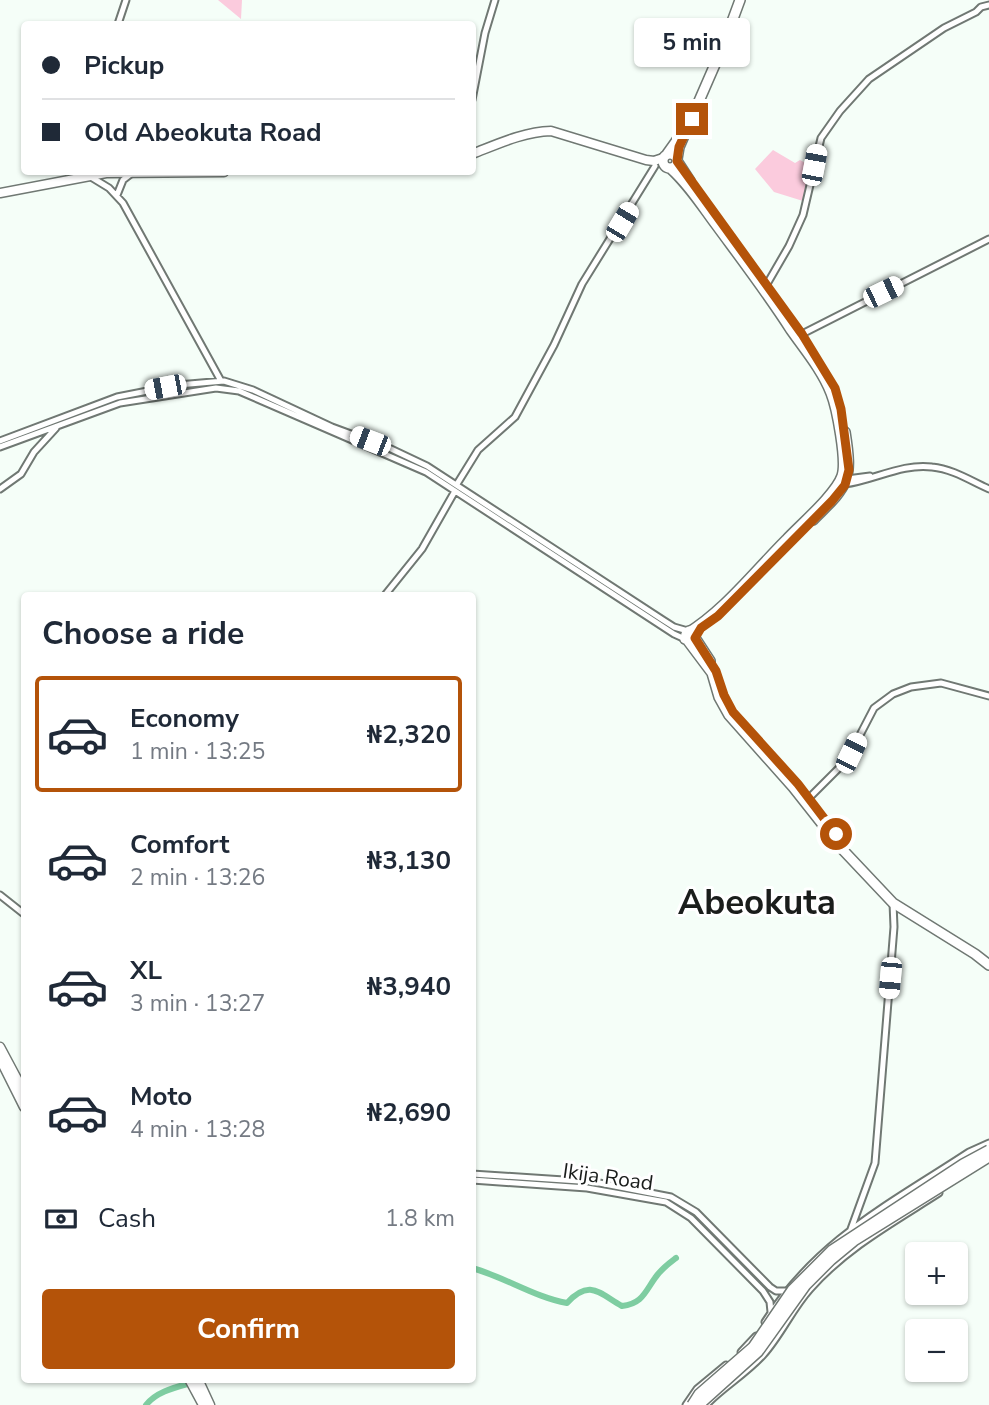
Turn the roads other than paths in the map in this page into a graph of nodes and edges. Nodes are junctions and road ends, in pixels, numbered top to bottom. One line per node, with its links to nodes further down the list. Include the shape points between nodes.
1 (126, 0): 5 (street)
2 (495, 0): 6 (street)
3 (738, 0): 8 (highway, via 679,147)
4 (989, 5): 15 (street, via 944,28 869,79 840,111 821,138 803,215)
5 (119, 21)
6 (476, 79)
7 (476, 154): 8 (main road, via 515,138 551,131 646,160)
8 (667, 161): 15 (highway); 23 (street, via 582,284 515,417 478,450); 26 (highway, via 770,298 831,393 843,470)
9 (81, 175): 12 (main road)
10 (93, 175): 13 (street)
11 (130, 175): 13 (street)
12 (0, 191)
13 (117, 195): 17 (street)
14 (989, 239): 16 (street)
15 (767, 284): 16 (highway)
16 (802, 334): 22 (highway, via 839,398 848,452)
17 (221, 381): 18 (street, via 117,397); 23 (street, via 253,390 408,456)
18 (84, 413): 19 (street); 20 (street); 23 (street, via 216,388 249,394)
19 (56, 428): 21 (street); 25 (street, via 21,474)
20 (0, 441)
21 (0, 447)
22 (846, 482): 24 (street, via 930,467); 26 (highway)
23 (456, 487): 27 (street, via 422,549); 28 (street)
24 (989, 487)
25 (0, 489)
26 (810, 520): 28 (highway, via 718,616)
27 (387, 592)
28 (690, 636): 30 (highway, via 716,671 733,712); 32 (highway, via 733,721)
29 (989, 696): 30 (street, via 941,683 893,694 874,708 847,760)
30 (809, 798): 36 (highway, via 896,899)
31 (0, 895): 33 (street)
32 (893, 903): 34 (highway); 35 (street)
33 (21, 912)
34 (906, 912): 35 (street); 37 (highway)
35 (894, 927): 47 (street, via 875,1163)
36 (989, 957)
37 (989, 965)
38 (0, 1047): 40 (main road)
39 (0, 1059): 41 (main road)
40 (21, 1086)
41 (21, 1101)
42 (989, 1143): 47 (street)
43 (989, 1150): 57 (highway, bridge, via 832,1250 792,1290 754,1347)
44 (989, 1160): 51 (street, via 841,1259 807,1292); 58 (highway, bridge, via 836,1255 806,1285 758,1352)
45 (476, 1174): 48 (street, Ikija Road, via 594,1182 671,1197 696,1212 770,1287)
46 (476, 1180): 49 (street, Ikija Road, via 587,1188 666,1202 691,1218 763,1291)
47 (851, 1229): 48 (street, via 817,1256)
48 (785, 1291): 49 (street)
49 (771, 1313): 50 (street)
50 (760, 1329): 51 (street); 56 (street)
51 (775, 1340): 59 (street)
52 (195, 1383): 54 (main road)
53 (196, 1383): 55 (main road)
54 (203, 1405)
55 (209, 1405)
56 (686, 1405)
57 (692, 1405)
58 (699, 1405)
59 (706, 1405)

